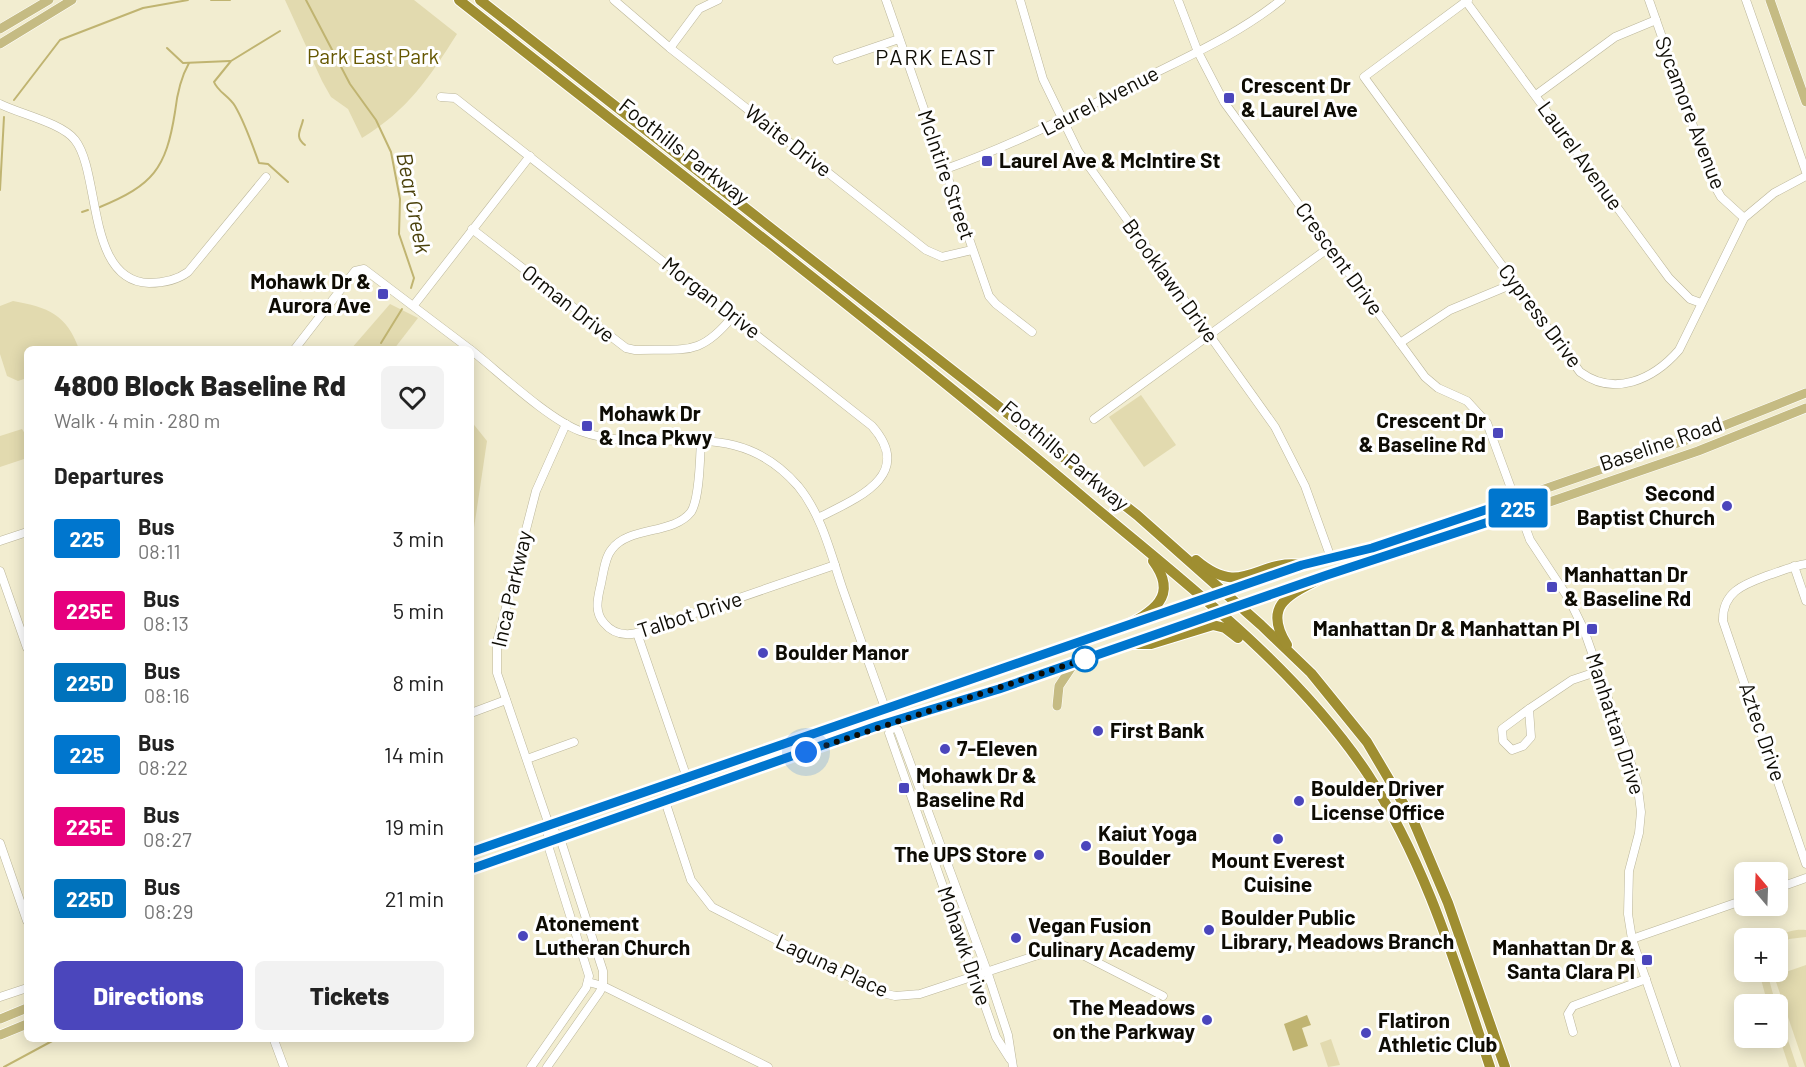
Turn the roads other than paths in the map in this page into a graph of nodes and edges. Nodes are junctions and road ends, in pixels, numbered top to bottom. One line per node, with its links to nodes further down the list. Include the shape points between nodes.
1 (49, 0): 16 (main road)
2 (72, 0): 18 (main road)
3 (459, 0): 56 (highway, Foothills Parkway, via 979,409)
4 (480, 0): 52 (highway, Foothills Parkway)
5 (614, 0): 19 (street, Waite Drive)
6 (718, 0): 19 (street, via 699,9)
7 (886, 0): 17 (street, McIntire Street)
8 (1020, 0): 26 (street, Brooklawn Drive, via 1043,79)
9 (1178, 0): 20 (street, Crescent Drive)
10 (1281, 0): 20 (street, Laurel Avenue, via 1252,22)
11 (1466, 0): 22 (street, Laurel Avenue); 35 (street, Cypress Drive, via 1364,77)
12 (1649, 0): 15 (street, Sycamore Avenue)
13 (1746, 0): 29 (street)
14 (1770, 0): 24 (main road)
15 (1656, 20): 22 (street, via 1616,37); 31 (street, Sycamore Avenue, via 1713,183 1721,197)
16 (0, 29)
17 (899, 39): 21 (street); 28 (street, McIntire Street)
18 (0, 44)
19 (670, 48): 34 (street, Waite Drive, via 926,249 942,257)
20 (1198, 52): 26 (street, Laurel Avenue); 33 (street, Crescent Drive, via 1224,102)
21 (837, 60)
22 (1536, 95): 36 (street, Laurel Avenue, via 1669,278 1684,294)
23 (441, 97): 27 (street, Morgan Drive, via 456,98)
24 (1806, 102)
25 (0, 104): 30 (street, via 72,136 83,152 95,215 111,259 122,271 144,283 175,279 188,272)
26 (1062, 120): 28 (street, Laurel Avenue); 40 (street, Brooklawn Drive, via 1095,178)
27 (530, 156): 32 (street); 38 (street, Morgan Drive)
28 (943, 170): 34 (street, McIntire Street)
29 (1806, 174): 31 (street, Cypress Drive, via 1774,193)
30 (266, 177)
31 (1744, 218): 36 (street, Cypress Drive)
32 (472, 229): 37 (street); 38 (street, Orman Drive, via 626,348 699,347 716,337)
33 (1330, 247): 40 (street); 41 (street, Crescent Drive)
34 (972, 250): 39 (street, McIntire Street, via 989,296)
35 (1515, 283): 36 (street, Cypress Drive, via 1580,372 1610,385 1638,380 1670,361); 41 (street, via 1450,310)
36 (1701, 303)
37 (414, 305): 42 (street, via 370,272 360,269); 43 (street)
38 (733, 316): 53 (street, Morgan Drive, via 872,426 884,442 886,463 877,485)
39 (1032, 332)
40 (1209, 334): 47 (street); 57 (street, Brooklawn Drive, via 1289,452)
41 (1401, 343): 50 (street, Crescent Drive, via 1430,382 1467,401 1487,423)
42 (297, 346)
43 (466, 346)
44 (474, 352): 48 (street)
45 (1806, 393): 50 (main road, Baseline Road, via 1706,433)
46 (1806, 408): 51 (main road, Baseline Road, via 1698,451)
47 (1095, 419)
48 (566, 424): 49 (street, via 602,438); 79 (street, Inca Parkway, via 536,491 496,642 497,673)
49 (701, 439): 53 (street, via 730,444 770,462 798,487); 72 (street, Talbot Drive, via 694,513 617,543 608,556 598,613 610,629 629,635)
50 (1515, 500): 51 (street, Manhattan Drive); 57 (main road, Baseline Road)
51 (1519, 512): 63 (main road, Baseline Road); 77 (street, Manhattan Drive, via 1536,551 1576,611)
52 (1137, 516): 60 (highway, via 1148,520 1199,564 1222,577 1241,579 1289,563); 64 (highway, Foothills Parkway)
53 (818, 518): 59 (street)
54 (24, 533): 55 (street)
55 (0, 541)
56 (1137, 543): 66 (highway, Foothills Parkway); 71 (highway, via 1161,572 1165,590 1160,603)
57 (1331, 558): 60 (main road, Baseline Road)
58 (1806, 564): 61 (street)
59 (835, 565): 72 (street, Talbot Drive); 81 (street)
60 (1302, 565): 64 (main road, Baseline Road)
61 (1794, 566): 67 (street, via 1743,584); 68 (street)
62 (0, 571): 73 (street)
63 (1327, 575): 69 (main road, Baseline Road); 75 (highway, via 1288,596 1279,607 1279,629)
64 (1224, 593): 66 (main road, Baseline Road); 69 (highway, Foothills Parkway)
65 (1717, 594): 67 (street)
66 (1205, 600): 70 (highway, Foothills Parkway); 71 (main road, Baseline Road)
67 (1727, 600): 94 (street, Aztec Drive, via 1724,621)
68 (1806, 601)
69 (1238, 606): 70 (main road, Baseline Road); 75 (highway, Foothills Parkway)
70 (1220, 613): 74 (main road, Baseline Road); 78 (highway, Foothills Parkway)
71 (1122, 628): 81 (main road, Baseline Road)
72 (638, 633): 87 (street)
73 (24, 639)
74 (1131, 644): 76 (main road, Baseline Road); 78 (highway, via 1151,644 1204,627 1220,626 1271,670)
75 (1296, 658): 121 (highway, Foothills Parkway, via 1351,719 1413,820 1448,903)
76 (1076, 662): 80 (main road, via 1059,686); 84 (main road, Baseline Road)
77 (1599, 671): 82 (street, via 1572,680); 100 (street, Manhattan Drive, via 1639,791 1639,833 1627,895)
78 (1292, 682): 120 (highway, Foothills Parkway, via 1350,750 1406,839 1438,915)
79 (506, 700): 83 (street); 86 (street, Inca Parkway)
80 (1057, 706)
81 (886, 709): 84 (street); 87 (main road, Baseline Road)
82 (1529, 709): 82 (street, via 1502,729 1503,741 1512,750 1523,747 1531,737)
83 (474, 711)
84 (891, 725): 88 (main road, Baseline Road); 101 (street, Mohawk Drive, via 899,733); 102 (street, Mohawk Drive, via 889,733)
85 (574, 741): 86 (street)
86 (527, 759): 89 (street, Inca Parkway)
87 (687, 778): 89 (main road, Baseline Road)
88 (665, 801): 90 (main road, Baseline Road); 102 (street, Laguna Place, via 691,880 707,902 723,913 879,992 908,996)
89 (549, 825): 90 (street, Inca Parkway); 91 (street, Inca Parkway); 93 (main road, Baseline Road)
90 (560, 838): 91 (main road, Baseline Road); 105 (street, Inca Parkway, via 600,962)
91 (547, 842): 95 (main road, Baseline Road); 104 (street, Inca Parkway)
92 (0, 843): 99 (street)
93 (474, 851)
94 (1806, 864)
95 (474, 868)
96 (1806, 878): 97 (street)
97 (1788, 884)
98 (1734, 903): 100 (street)
99 (24, 911)
100 (1632, 939): 103 (street, Manhattan Drive)
101 (987, 971): 102 (street, Laguna Place); 107 (street, Laguna Place, via 1065,946); 115 (street, Mohawk Drive, via 1008,1035)
102 (974, 975): 115 (street, Mohawk Drive, via 996,1037)
103 (1646, 979): 112 (street, via 1573,1006 1568,1014); 122 (street, Manhattan Drive)
104 (588, 982): 105 (street); 117 (street)
105 (603, 986): 118 (street); 119 (street)
106 (24, 989): 108 (street)
107 (1163, 996)
108 (0, 998)
109 (24, 1009): 110 (main road)
110 (0, 1019)
111 (24, 1025): 113 (main road)
112 (1572, 1032)
113 (0, 1035)
114 (275, 1042): 116 (street)
115 (1012, 1064)
116 (284, 1067)
117 (531, 1067)
118 (547, 1067)
119 (768, 1067)
120 (1490, 1067)
121 (1504, 1067)
122 (1676, 1067)

